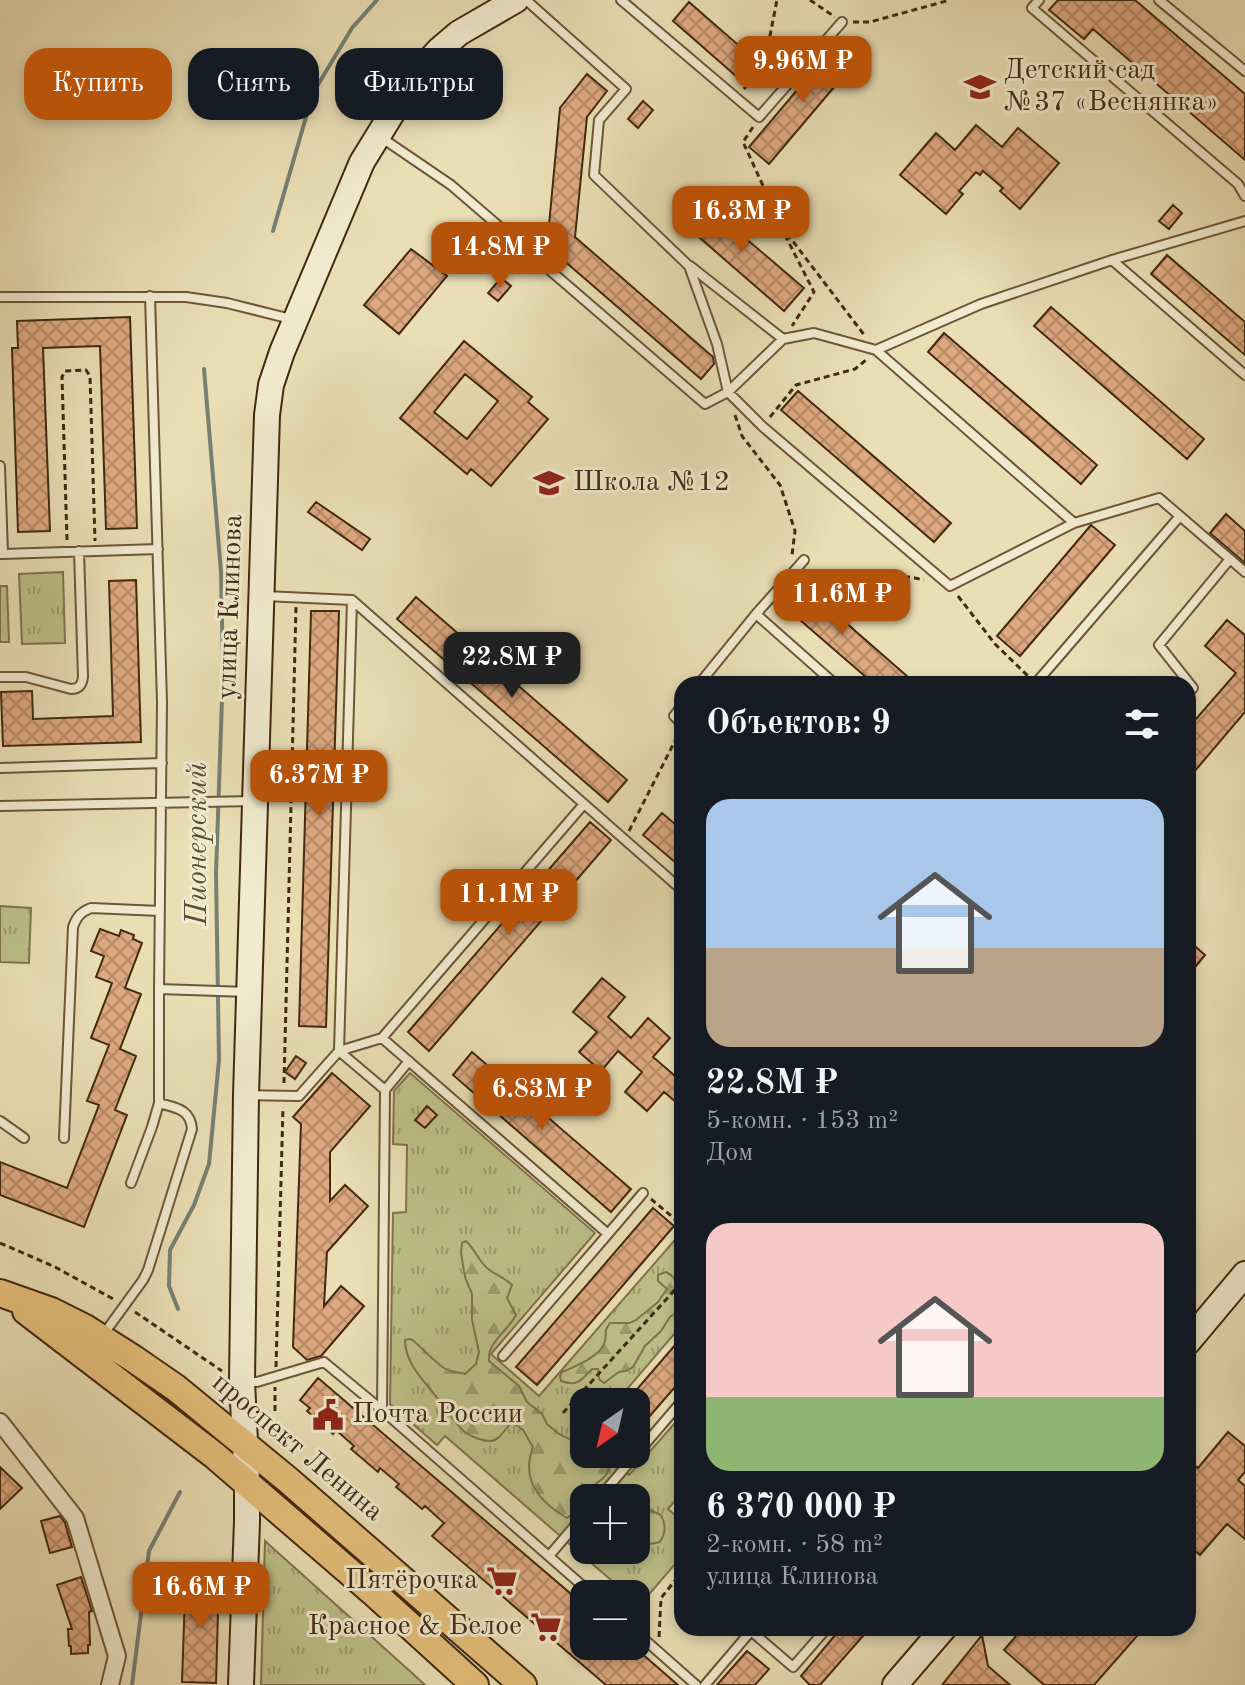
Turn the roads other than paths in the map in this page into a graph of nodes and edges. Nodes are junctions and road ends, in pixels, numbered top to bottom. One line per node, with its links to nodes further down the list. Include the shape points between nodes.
1 (516, 0): 8 (street, улица Клинова, via 439,50 415,76)
2 (526, 0): 12 (lane, via 626,89 599,120 594,175)
3 (621, 0): 6 (lane, via 759,117)
4 (1039, 0): 9 (lane, via 1032,8 1238,184)
5 (1159, 0): 7 (lane)
6 (842, 22)
7 (1245, 71)
8 (378, 135): 15 (street, улица Клинова); 19 (lane, via 451,185 705,404)
9 (1245, 196)
10 (1245, 221): 11 (lane)
11 (1112, 260): 17 (lane, via 981,304); 18 (lane)
12 (689, 266): 16 (lane); 19 (lane)
13 (150, 296): 14 (lane); 15 (lane, via 227,303); 23 (lane)
14 (0, 297)
15 (295, 320): 29 (street, улица Клинова, via 269,400)
16 (783, 339): 17 (lane, via 814,333); 19 (lane)
17 (876, 350): 22 (lane)
18 (1245, 375)
19 (728, 392): 22 (lane, via 950,586)
20 (0, 466): 25 (lane)
21 (1180, 516): 22 (lane, via 1159,498); 26 (lane); 34 (lane)
22 (1074, 523)
23 (158, 549): 24 (lane); 37 (lane)
24 (79, 551): 25 (lane); 36 (lane, via 80,686)
25 (2, 554)
26 (1230, 559): 28 (lane); 35 (lane, via 1159,645)
27 (804, 560): 31 (lane)
28 (1245, 572)
29 (261, 595): 30 (lane); 39 (street, улица Клинова)
30 (352, 600): 41 (lane); 48 (lane)
31 (756, 614): 32 (lane); 33 (lane)
32 (706, 676)
33 (826, 676)
34 (1042, 676)
35 (1184, 676)
36 (0, 677)
37 (162, 763): 38 (lane); 40 (lane)
38 (0, 768)
39 (255, 801): 40 (lane); 46 (street, улица Клинова)
40 (161, 803): 42 (lane); 44 (lane)
41 (584, 804): 43 (lane); 47 (lane)
42 (0, 806)
43 (674, 883)
44 (160, 911): 45 (lane); 55 (lane, via 91,908 76,918)
45 (159, 989): 46 (lane); 52 (lane)
46 (249, 992): 51 (street, улица Клинова)
47 (382, 1038): 48 (lane); 49 (lane)
48 (339, 1051): 50 (lane); 51 (lane, via 299,1096)
49 (409, 1061): 50 (lane); 58 (lane)
50 (385, 1090): 65 (lane)
51 (246, 1095): 64 (street, улица Клинова)
52 (159, 1103): 56 (lane); 62 (lane, via 189,1116 192,1129 148,1270)
53 (0, 1121): 54 (lane)
54 (24, 1138)
55 (64, 1138)
56 (131, 1183)
57 (643, 1193): 58 (lane)
58 (608, 1234): 63 (lane)
59 (1245, 1274): 61 (street)
60 (2, 1298): 62 (main road, проспект Ленина, via 51,1311); 69 (main road, проспект Ленина)
61 (1196, 1330)
62 (101, 1338): 68 (main road, проспект Ленина, via 176,1388)
63 (503, 1356)
64 (242, 1381): 65 (lane, via 257,1382 324,1362); 68 (street, улица Клинова)
65 (382, 1410): 72 (lane)
66 (674, 1410): 70 (lane)
67 (0, 1422): 79 (street, via 75,1518 117,1656)
68 (245, 1445): 69 (street, улица Клинова); 82 (main road, проспект Ленина)
69 (247, 1483): 80 (street, улица Клинова); 81 (main road, проспект Ленина)
70 (611, 1484)
71 (570, 1531): 72 (lane)
72 (549, 1556): 73 (lane)
73 (576, 1580)
74 (747, 1636): 84 (lane)
75 (757, 1636): 76 (lane, via 793,1667)
76 (820, 1636)
77 (937, 1636): 85 (street)
78 (650, 1645): 83 (lane)
79 (110, 1685)
80 (241, 1685)
81 (475, 1685)
82 (523, 1685)
83 (696, 1685)
84 (705, 1685)
85 (895, 1685)

